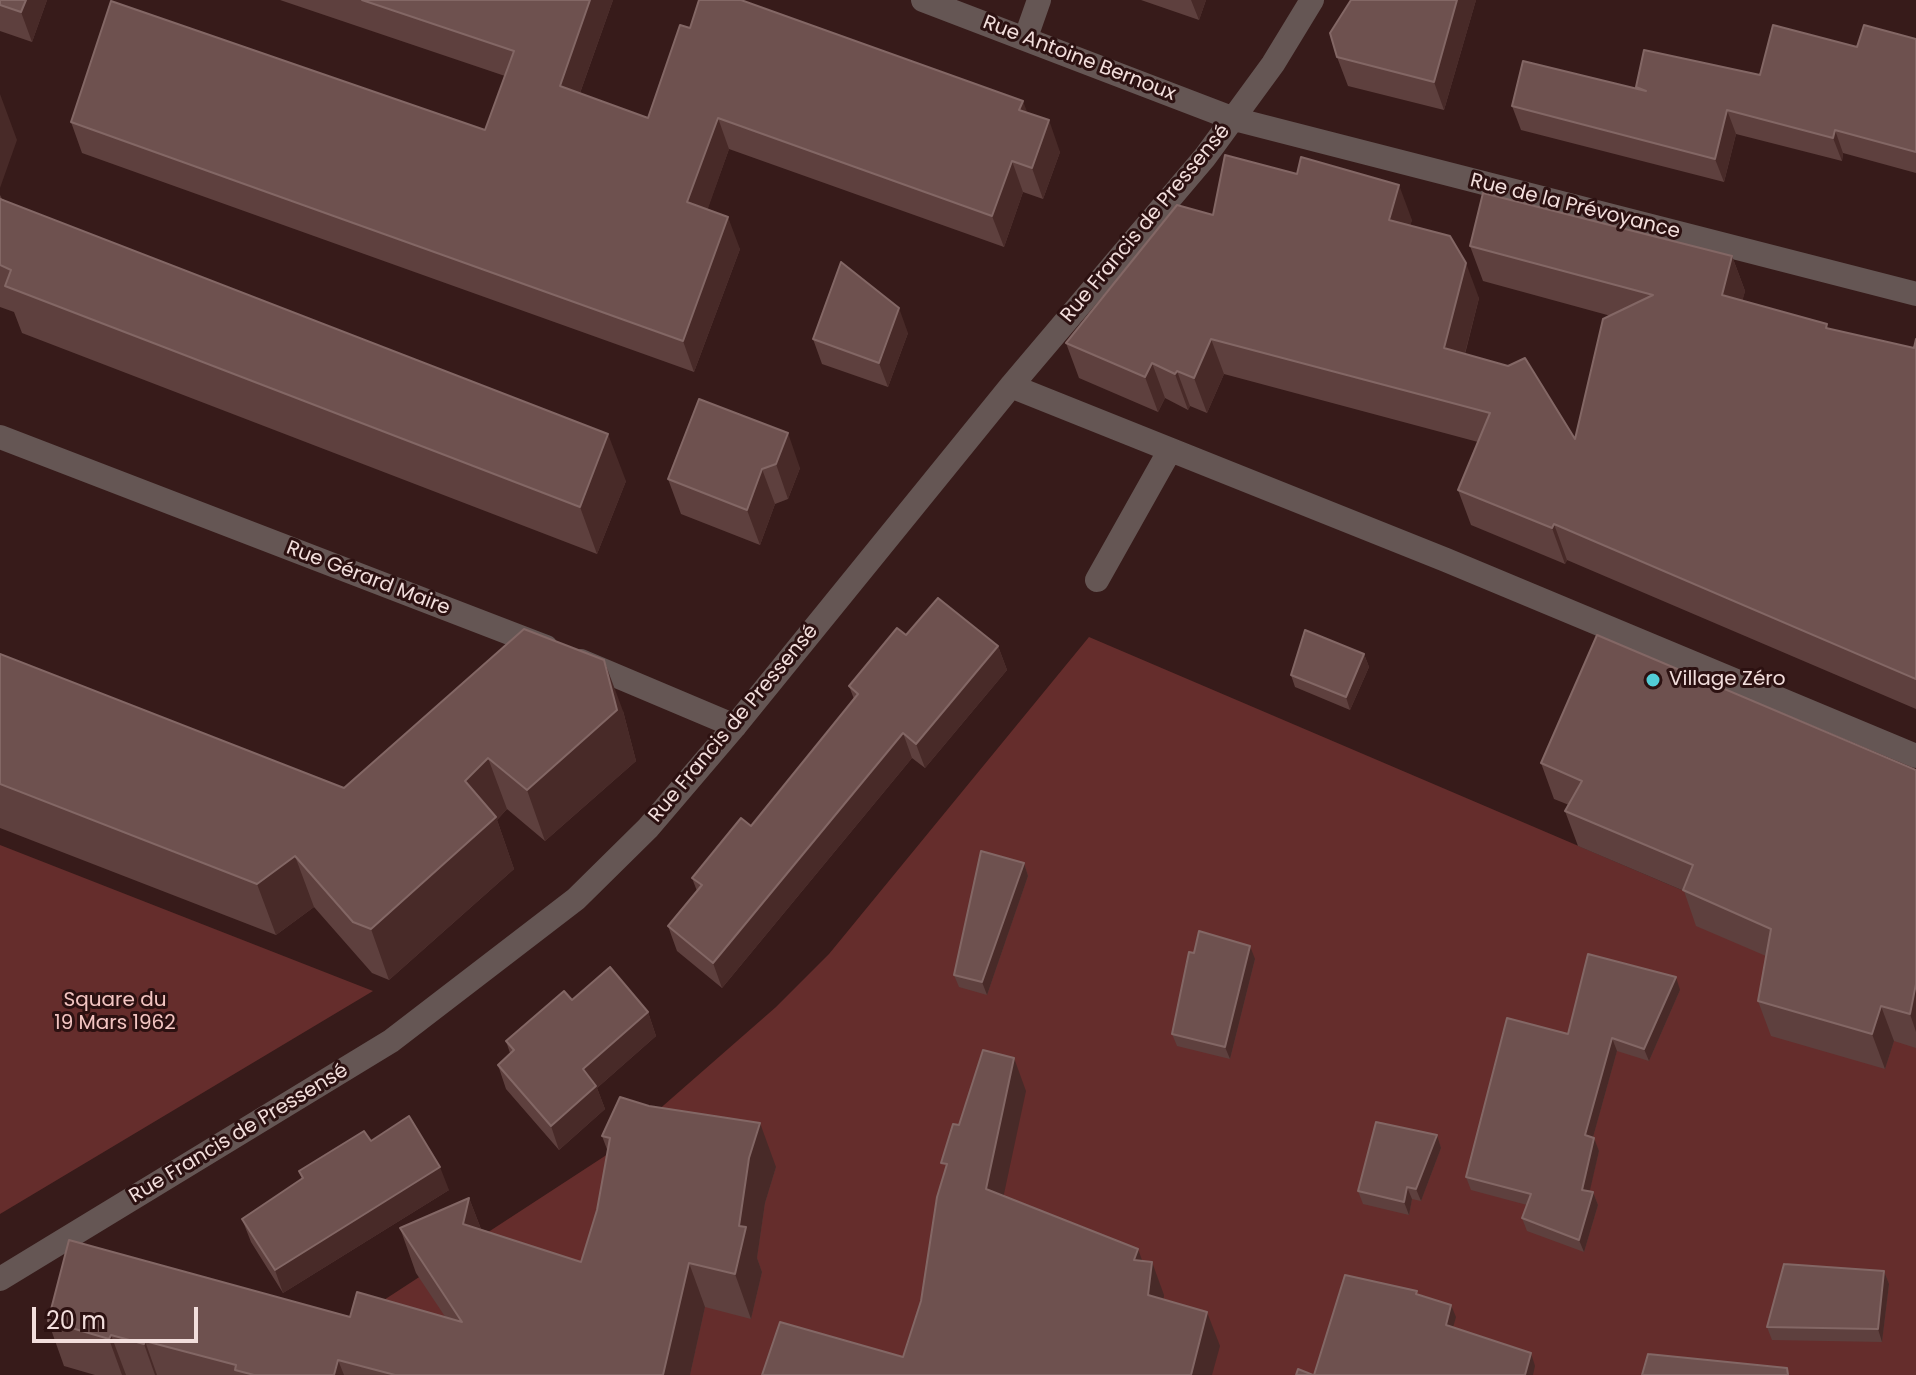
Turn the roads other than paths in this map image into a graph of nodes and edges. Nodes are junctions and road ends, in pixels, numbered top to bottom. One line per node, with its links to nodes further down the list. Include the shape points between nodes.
1 (923, 0): 4 (street, Rue Antoine Bernoux)
2 (1039, 0): 4 (street)
3 (1312, 0): 5 (street, Rue Francis de Pressensé)
4 (1026, 37): 5 (street, Rue Antoine Bernoux)
5 (1234, 119): 6 (street, Rue de la Prévoyance); 7 (street, Rue Francis de Pressensé)
6 (1916, 294)
7 (1011, 386): 9 (street); 11 (street, Rue Francis de Pressensé)
8 (0, 437): 11 (street, Rue Gérard Maire, via 577,659)
9 (1170, 450): 10 (street); 12 (street)
10 (1097, 580)
11 (735, 726): 13 (street, Rue Francis de Pressensé, via 648,828 576,899 450,998 391,1041)
12 (1916, 756)
13 (0, 1279)

